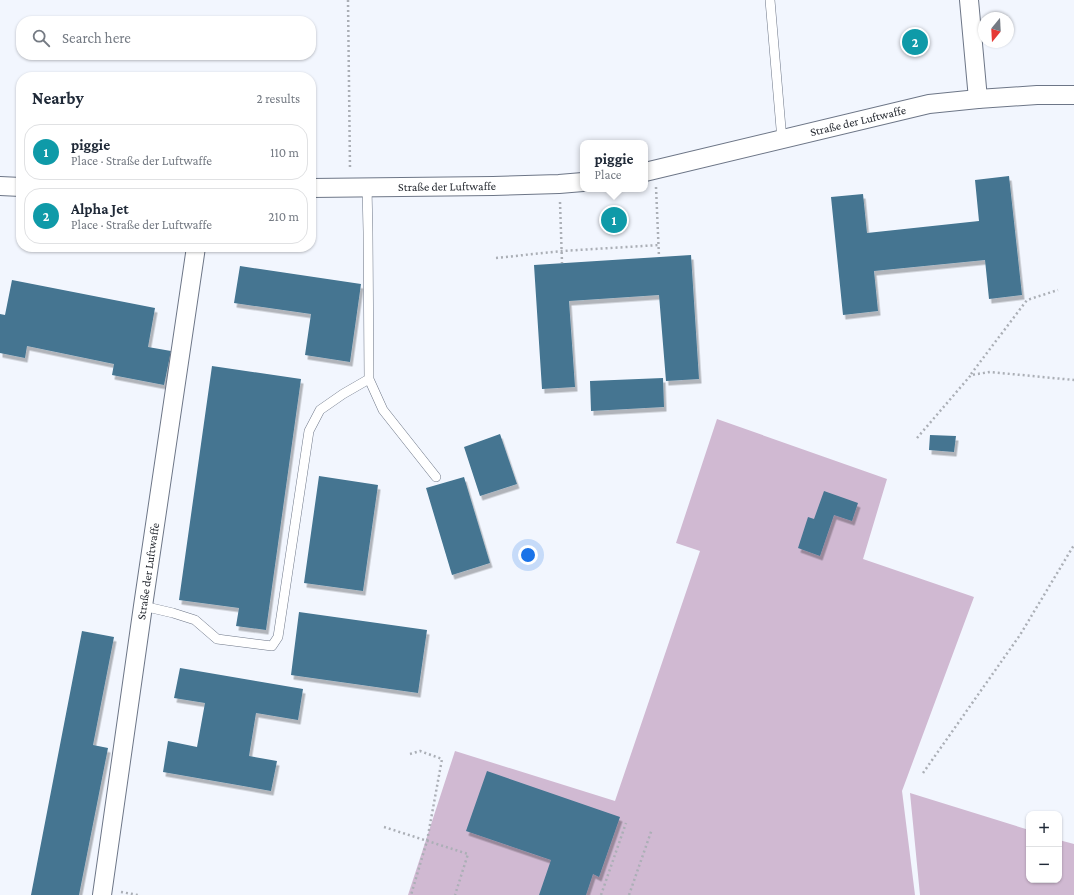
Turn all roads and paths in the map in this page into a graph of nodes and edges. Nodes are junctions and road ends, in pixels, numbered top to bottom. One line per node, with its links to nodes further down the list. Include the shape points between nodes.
1 (348, 0): 13 (path)
2 (770, 0): 6 (lane)
3 (969, 0): 5 (street)
4 (1074, 95): 5 (street, Straße der Luftwaffe)
5 (978, 99): 6 (street, Straße der Luftwaffe, via 929,104)
6 (782, 140): 7 (street, Straße der Luftwaffe)
7 (650, 171): 14 (path)
8 (580, 182): 9 (street, Straße der Luftwaffe)
9 (559, 184): 13 (street, Straße der Luftwaffe); 15 (path)
10 (0, 186): 11 (street)
11 (16, 187)
12 (316, 188): 13 (street, Straße der Luftwaffe)
13 (359, 188): 22 (lane, via 368,232)
14 (658, 245): 15 (path); 17 (path)
15 (562, 251): 18 (path); 19 (path)
16 (195, 252): 27 (street, Straße der Luftwaffe)
17 (659, 257)
18 (496, 258)
19 (562, 263)
20 (1058, 290): 21 (path, via 1027,300)
21 (971, 375): 23 (path, via 990,372); 24 (path)
22 (369, 379): 25 (lane, via 383,410); 27 (lane, via 320,410 309,431 278,637 272,646 217,639 195,620)
23 (1074, 380)
24 (916, 438)
25 (436, 477)
26 (1074, 545): 29 (path, via 1020,635)
27 (143, 606): 34 (street, Straße der Luftwaffe)
28 (410, 754): 33 (path, via 420,751 442,758)
29 (923, 773)
30 (626, 823): 37 (path)
31 (384, 827): 33 (path)
32 (652, 829): 38 (path)
33 (427, 841): 35 (path); 36 (path, via 468,854)
34 (102, 895)
35 (410, 895)
36 (455, 895)
37 (601, 895)
38 (629, 895)

